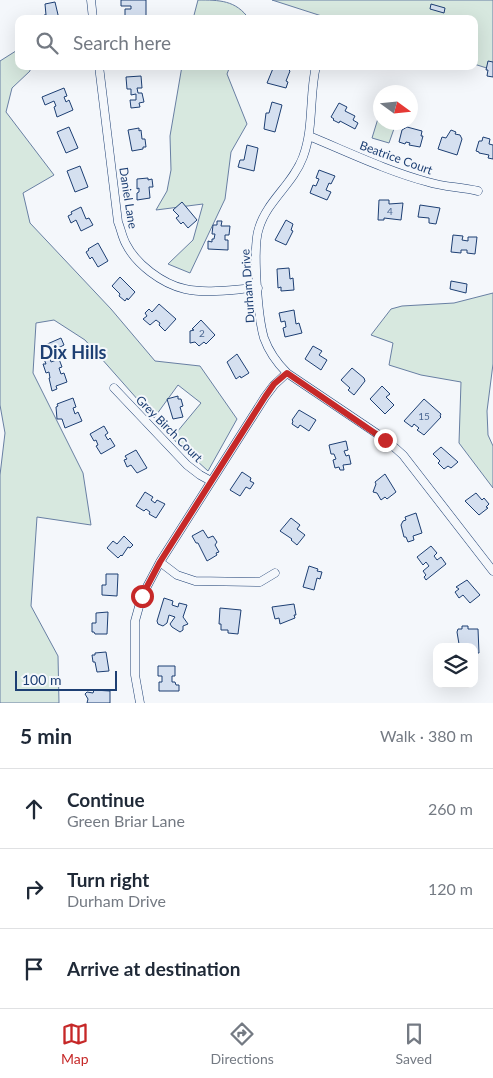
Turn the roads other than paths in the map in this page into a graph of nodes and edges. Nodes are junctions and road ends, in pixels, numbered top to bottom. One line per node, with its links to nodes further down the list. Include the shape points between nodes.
1 (91, 0): 2 (street)
2 (93, 15)
3 (99, 70): 7 (street, Daniel Lane, via 118,222 125,243 150,271 185,289)
4 (316, 70): 5 (street, Durham Drive)
5 (309, 136): 6 (street, Beatrice Court, via 415,178); 7 (street, Durham Drive, via 296,173 265,213 258,228)
6 (478, 191)
7 (258, 288): 8 (street, Durham Drive, via 265,339 277,364)
8 (287, 373): 10 (street, via 274,384); 12 (street, Durham Drive, via 404,455)
9 (114, 388): 10 (street, Grey Birch Court, via 187,465)
10 (211, 481): 11 (street)
11 (160, 562): 13 (street, via 178,575 195,581 260,582); 14 (street, via 142,596 135,621 135,675)
12 (493, 571)
13 (275, 572)
14 (140, 703)

